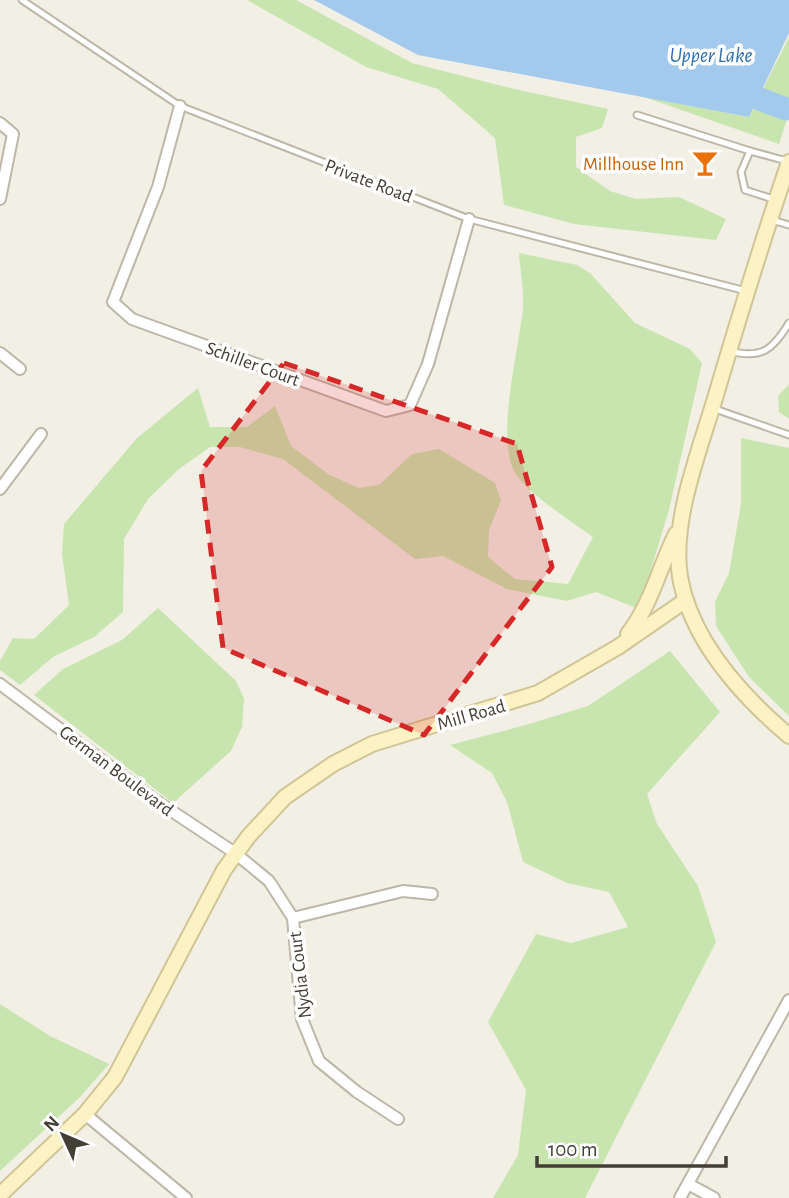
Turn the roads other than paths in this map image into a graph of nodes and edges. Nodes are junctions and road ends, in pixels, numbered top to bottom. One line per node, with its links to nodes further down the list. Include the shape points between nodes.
1 (22, 0): 2 (lane, Private Road)
2 (180, 106): 9 (lane, Private Road); 9 (street, Schiller Court, via 158,187 113,302 132,319 386,411 410,405 429,364)
3 (637, 115): 5 (lane)
4 (0, 123): 7 (street, via 13,134)
5 (750, 151): 6 (lane); 8 (lane, via 741,172 745,190)
6 (789, 161): 8 (main road)
7 (0, 199)
8 (776, 200): 10 (main road)
9 (469, 219): 12 (lane, Private Road)
10 (770, 219): 11 (lane); 12 (main road)
11 (789, 225)
12 (746, 291): 14 (main road)
13 (789, 323): 14 (lane, via 764,352 750,356)
14 (729, 351): 17 (main road)
15 (0, 354): 16 (street)
16 (20, 369)
17 (712, 408): 19 (lane); 21 (main road)
18 (41, 434): 20 (street)
19 (789, 435)
20 (0, 489)
21 (682, 523): 22 (main road, via 678,559); 23 (main road, via 645,611)
22 (686, 600): 23 (main road, Mill Road); 25 (main road, via 696,625 736,684)
23 (618, 647): 26 (main road, Mill Road, via 538,693 394,736 332,764 278,803)
24 (0, 684): 26 (street, German Boulevard, via 152,798)
25 (789, 736)
26 (235, 853): 28 (street, Nydia Court, via 269,881); 30 (main road, Mill Road, via 124,1063)
27 (432, 894): 28 (street, via 403,891)
28 (293, 918): 31 (street, Nydia Court, via 302,1019 319,1061)
29 (789, 1000): 32 (street)
30 (85, 1114): 33 (main road, Mill Road); 34 (street)
31 (398, 1119)
32 (688, 1184): 35 (street); 36 (street)
33 (0, 1195)
34 (186, 1198)
35 (680, 1198)
36 (714, 1198)

